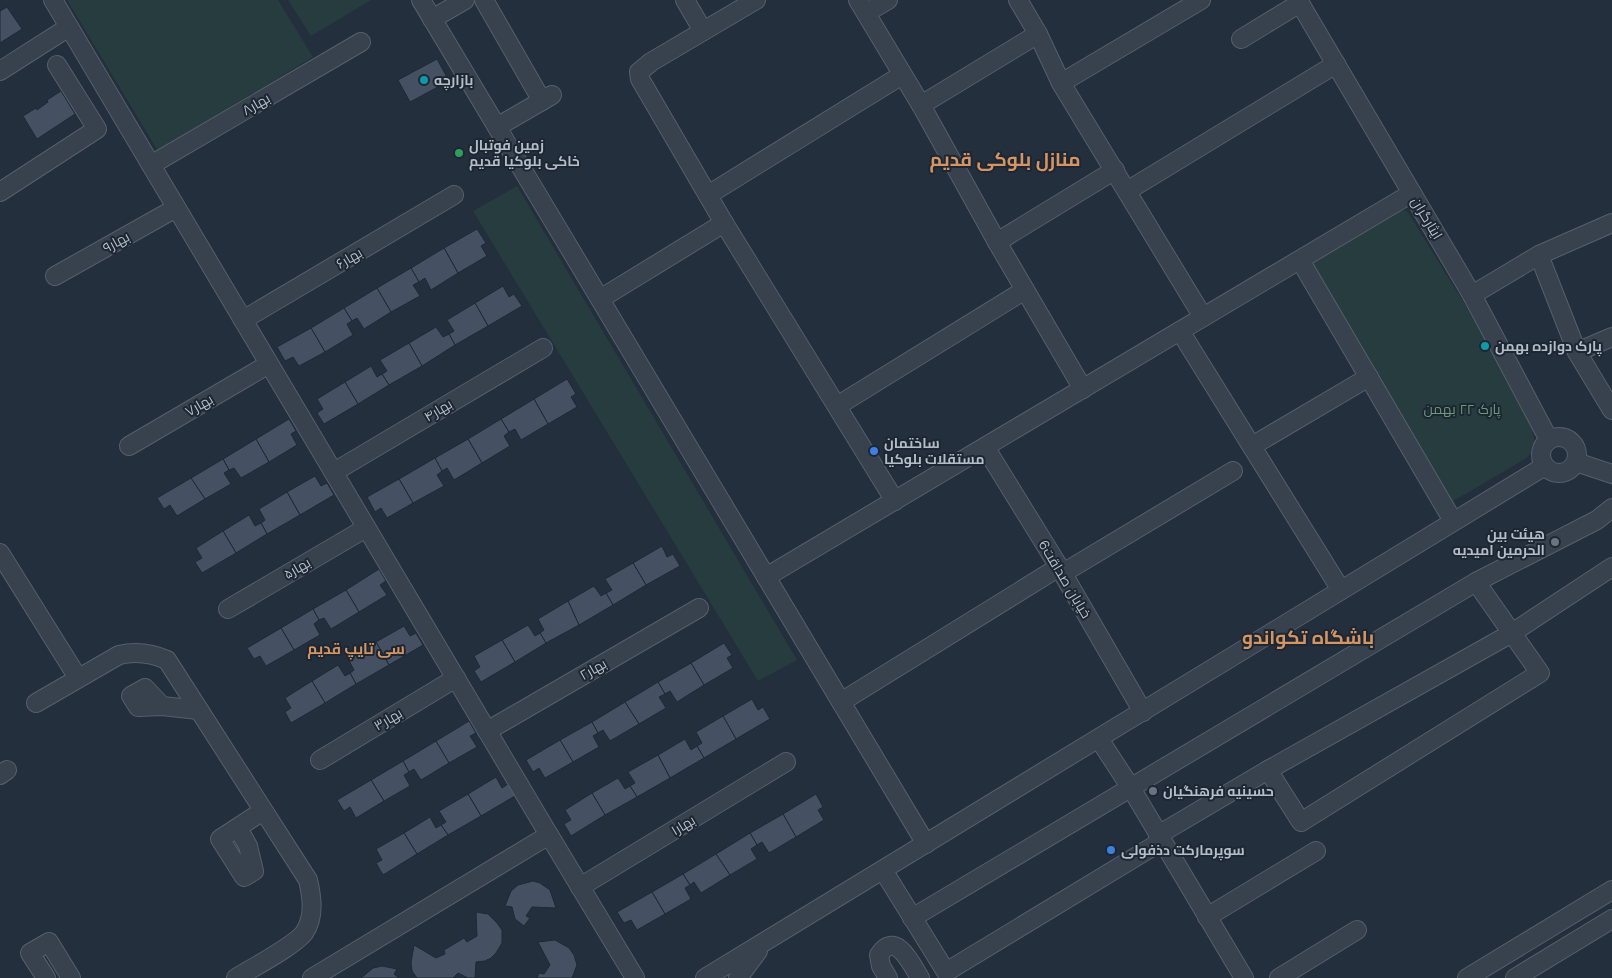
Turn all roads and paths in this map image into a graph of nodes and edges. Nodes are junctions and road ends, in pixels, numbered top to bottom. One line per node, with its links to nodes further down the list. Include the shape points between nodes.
1 (53, 0): 13 (street)
2 (421, 0): 12 (street)
3 (465, 0): 12 (street)
4 (484, 0): 24 (street, via 547,98)
5 (684, 0): 14 (street)
6 (756, 0): 14 (street)
7 (888, 0): 11 (street)
8 (1018, 0): 15 (street)
9 (1201, 0): 22 (street)
10 (1299, 2): 16 (street); 18 (street, ایثارگران)
11 (862, 6): 21 (street)
12 (432, 20): 24 (street)
13 (69, 27): 20 (street); 25 (street)
14 (703, 31): 31 (street, via 651,62 640,72 640,79)
15 (1038, 34): 22 (street); 23 (street)
16 (1241, 39)
17 (361, 42): 25 (street, بهار۸)
18 (1336, 64): 27 (street); 29 (street, ایثارگران)
19 (56, 65): 28 (street, via 97,129)
20 (0, 71)
21 (902, 75): 23 (street); 31 (street)
22 (1062, 83): 26 (street)
23 (921, 105): 35 (street)
24 (497, 127): 41 (street)
25 (151, 165): 32 (street)
26 (1114, 170): 27 (street); 35 (street)
27 (1127, 191): 42 (street)
28 (0, 192)
29 (1412, 193): 37 (street); 40 (street, ایثارگران)
30 (454, 195): 43 (street, بهار۶)
31 (708, 195): 33 (street)
32 (176, 208): 38 (street, بهار۹); 43 (street)
33 (724, 223): 41 (street); 51 (street)
34 (1612, 223): 36 (street)
35 (997, 242): 39 (street)
36 (1539, 255): 40 (street); 47 (street)
37 (1300, 260): 42 (street); 49 (street)
38 (55, 276)
39 (1025, 290): 50 (street); 51 (street)
40 (1472, 296): 53 (street, ایثارگران)
41 (600, 299): 69 (street)
42 (1203, 317): 44 (street)
43 (243, 320): 48 (street)
44 (1180, 331): 50 (street); 55 (street)
45 (1612, 337): 47 (street)
46 (543, 348): 60 (street, بهار۴)
47 (1577, 352): 52 (street)
48 (269, 364): 54 (street, بهار۷); 60 (street)
49 (1369, 377): 55 (street); 64 (street)
50 (1083, 389): 56 (street)
51 (837, 406): 62 (street)
52 (1612, 410)
53 (1549, 440): 57 (street, via 1568,439 1577,449); 58 (street, via 1542,450)
54 (129, 446)
55 (1252, 446): 71 (street)
56 (985, 447): 62 (street); 68 (street, خیابان صداقت6)
57 (1576, 462): 58 (street, via 1569,470 1559,473); 61 (street)
58 (1545, 466): 64 (street)
59 (1233, 471): 68 (street)
60 (334, 472): 65 (street)
61 (1612, 474)
62 (895, 501): 69 (street)
63 (1612, 508): 70 (street, via 1597,520)
64 (1453, 522): 71 (street)
65 (366, 528): 73 (street, بهار۵); 76 (street)
66 (0, 553): 75 (street)
67 (1612, 567): 74 (street)
68 (1061, 570): 77 (street); 81 (street, خیابان صداقت6)
69 (766, 577): 77 (street)
70 (1476, 582): 74 (street); 87 (street)
71 (1341, 590): 81 (street)
72 (699, 608): 82 (street, بهار۲)
73 (228, 609)
74 (1512, 633): 86 (street); 86 (street, via 1540,673 1302,822)
75 (78, 678): 78 (street); 80 (street, via 119,655 157,656 167,660)
76 (456, 678): 82 (street); 84 (street, بهار۳)
77 (841, 702): 92 (street)
78 (36, 703)
79 (162, 706): 80 (street)
80 (199, 710): 88 (street)
81 (1143, 712): 83 (street)
82 (487, 731): 90 (street)
83 (1098, 739): 87 (street); 92 (street)
84 (320, 760)
85 (786, 762): 95 (street, بهار۱)
86 (1268, 770): 91 (street)
87 (1130, 788): 91 (street); 98 (street)
88 (263, 811): 89 (street); 104 (street, via 308,880 312,914 304,933)
89 (238, 828)
90 (549, 835): 95 (street); 105 (street)
91 (1160, 838): 97 (street); 98 (street, via 946,972)
92 (926, 844): 94 (street)
93 (1316, 852): 97 (street)
94 (883, 870): 98 (street); 101 (street)
95 (580, 888): 106 (street)
96 (1612, 890): 113 (street)
97 (1207, 917): 111 (street)
98 (912, 918)
99 (1612, 919): 114 (street)
100 (1357, 930): 112 (street)
101 (765, 943): 107 (street); 108 (street)
102 (46, 978): 103 (street, via 30,953 49,942)
103 (71, 978)
104 (236, 978)
105 (312, 978)
106 (635, 978)
107 (705, 978)
108 (738, 978)
109 (888, 978): 110 (street, via 879,955 882,950 893,946 903,951)
110 (920, 978)
111 (1244, 978)
112 (1279, 978)
113 (1467, 978)
114 (1515, 978)

